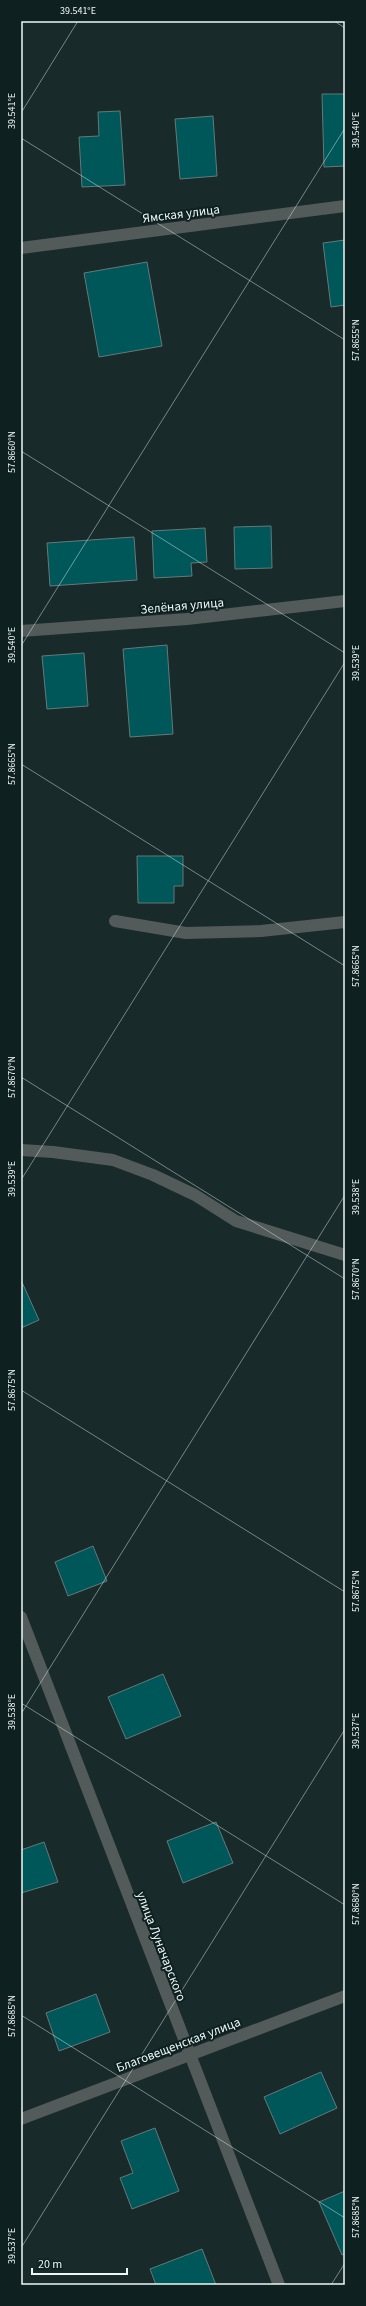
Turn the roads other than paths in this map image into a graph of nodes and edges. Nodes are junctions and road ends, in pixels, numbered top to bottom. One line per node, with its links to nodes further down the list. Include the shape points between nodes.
1 (345, 206): 2 (street, Ямская улица)
2 (21, 248)
3 (345, 601): 4 (street, Зелёная улица, via 187,620)
4 (21, 631)
5 (114, 920): 6 (street, via 186,933 261,931)
6 (345, 922)
7 (21, 1150): 8 (street, via 112,1160 153,1175 195,1195 236,1221)
8 (345, 1255)
9 (21, 1617): 11 (street, улица Луначарского)
10 (345, 1996): 11 (street, Благовещенская улица)
11 (189, 2054): 12 (street, Благовещенская улица); 13 (street, улица Луначарского)
12 (21, 2119)
13 (279, 2285)

